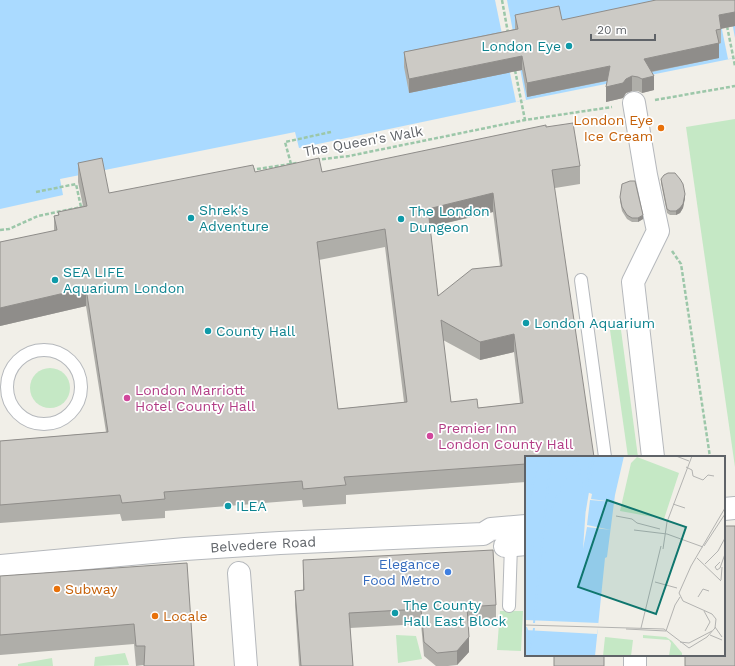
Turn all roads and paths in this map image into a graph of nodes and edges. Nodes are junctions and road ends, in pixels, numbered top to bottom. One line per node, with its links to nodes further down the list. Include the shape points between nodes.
1 (502, 0): 3 (path)
2 (726, 22): 4 (path)
3 (509, 39)
4 (735, 66)
5 (515, 70): 8 (path)
6 (634, 103): 18 (street)
7 (567, 114): 8 (path, The Queen's Walk)
8 (525, 120): 10 (path, The Queen's Walk, via 349,156)
9 (331, 132): 12 (path, via 285,142)
10 (313, 160)
11 (298, 163): 12 (path, The Queen's Walk)
12 (291, 164): 13 (path, The Queen's Walk)
13 (246, 171)
14 (36, 192): 16 (path, via 76,184)
15 (91, 204): 16 (path)
16 (81, 207): 17 (path, via 38,216 9,229)
17 (0, 230)
18 (658, 231): 22 (street, via 633,282); 23 (path, via 681,264)
19 (581, 280): 21 (lane)
20 (4, 392): 20 (lane, via 14,410 22,418 34,424 47,425 63,420 73,412 80,400 82,387 80,374 68,358 54,351 41,350 17,361 10,372)
21 (605, 456)
22 (653, 456)
23 (710, 456)
24 (735, 508): 25 (street)
25 (725, 509)
26 (525, 526): 28 (street, Belvedere Road, via 491,529 483,534 199,548)
27 (514, 545): 30 (lane)
28 (0, 566)
29 (239, 573): 31 (street)
30 (509, 606)
31 (246, 666)

